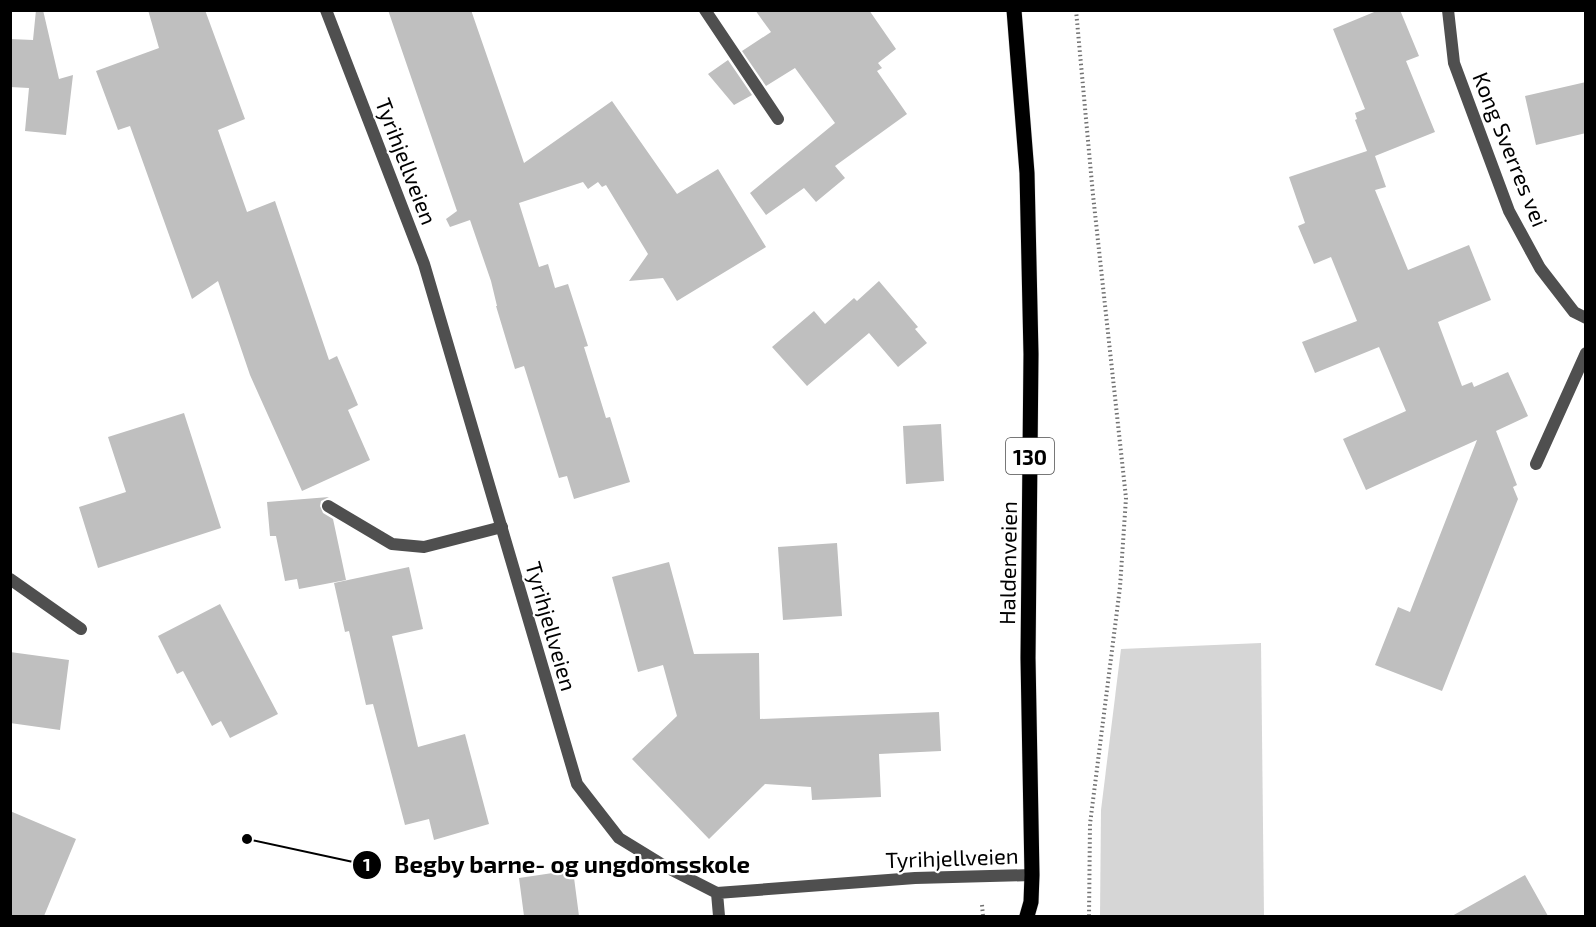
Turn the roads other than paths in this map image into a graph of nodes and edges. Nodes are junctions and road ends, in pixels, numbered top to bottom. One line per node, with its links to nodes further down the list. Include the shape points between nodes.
1 (326, 10): 10 (street, Tyrihjellveien, via 424,264)
2 (705, 10): 5 (street)
3 (1014, 10): 13 (main road, Haldenveien / 130, via 1027,173 1031,354 1028,658)
4 (1448, 10): 6 (street, Kong Sverres vei, via 1454,63 1509,211 1540,268 1574,312)
5 (777, 120)
6 (1586, 318)
7 (1586, 353): 8 (street)
8 (1536, 464)
9 (328, 506): 10 (street, via 392,544 424,547)
10 (501, 527): 14 (street, Tyrihjellveien, via 577,784 620,838)
11 (10, 579): 12 (street)
12 (81, 629)
13 (1032, 875): 14 (street, Tyrihjellveien, via 915,878); 15 (main road, Haldenveien / 130)
14 (717, 893): 16 (street)
15 (1031, 912)
16 (719, 916)

